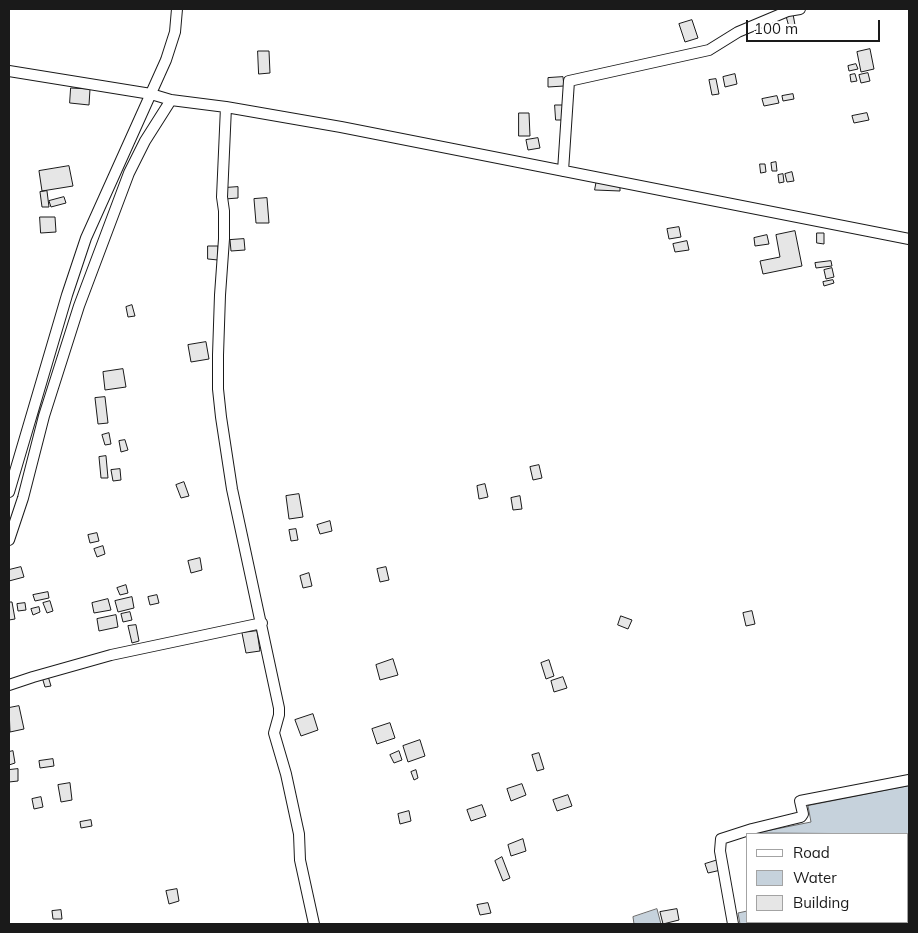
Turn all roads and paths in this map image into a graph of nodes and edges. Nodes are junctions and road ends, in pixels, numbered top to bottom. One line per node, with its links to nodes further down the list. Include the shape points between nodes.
1 (177, 9): 5 (street, via 175,32)
2 (800, 9): 3 (street)
3 (771, 13): 8 (street, via 709,50 569,81)
4 (9, 71): 5 (street)
5 (151, 94): 6 (street); 10 (street, via 86,238 66,295)
6 (170, 100): 7 (street); 11 (street, via 129,173 79,306)
7 (226, 107): 8 (street); 12 (street, via 218,389 232,488)
8 (563, 171): 9 (street)
9 (909, 239)
10 (9, 492)
11 (9, 540)
12 (262, 623): 13 (street, via 112,655); 15 (street, via 279,715 274,733 299,834 300,860)
13 (9, 686)
14 (909, 780): 16 (street, via 800,801 801,817 721,839 720,851)
15 (314, 924)
16 (733, 924)

